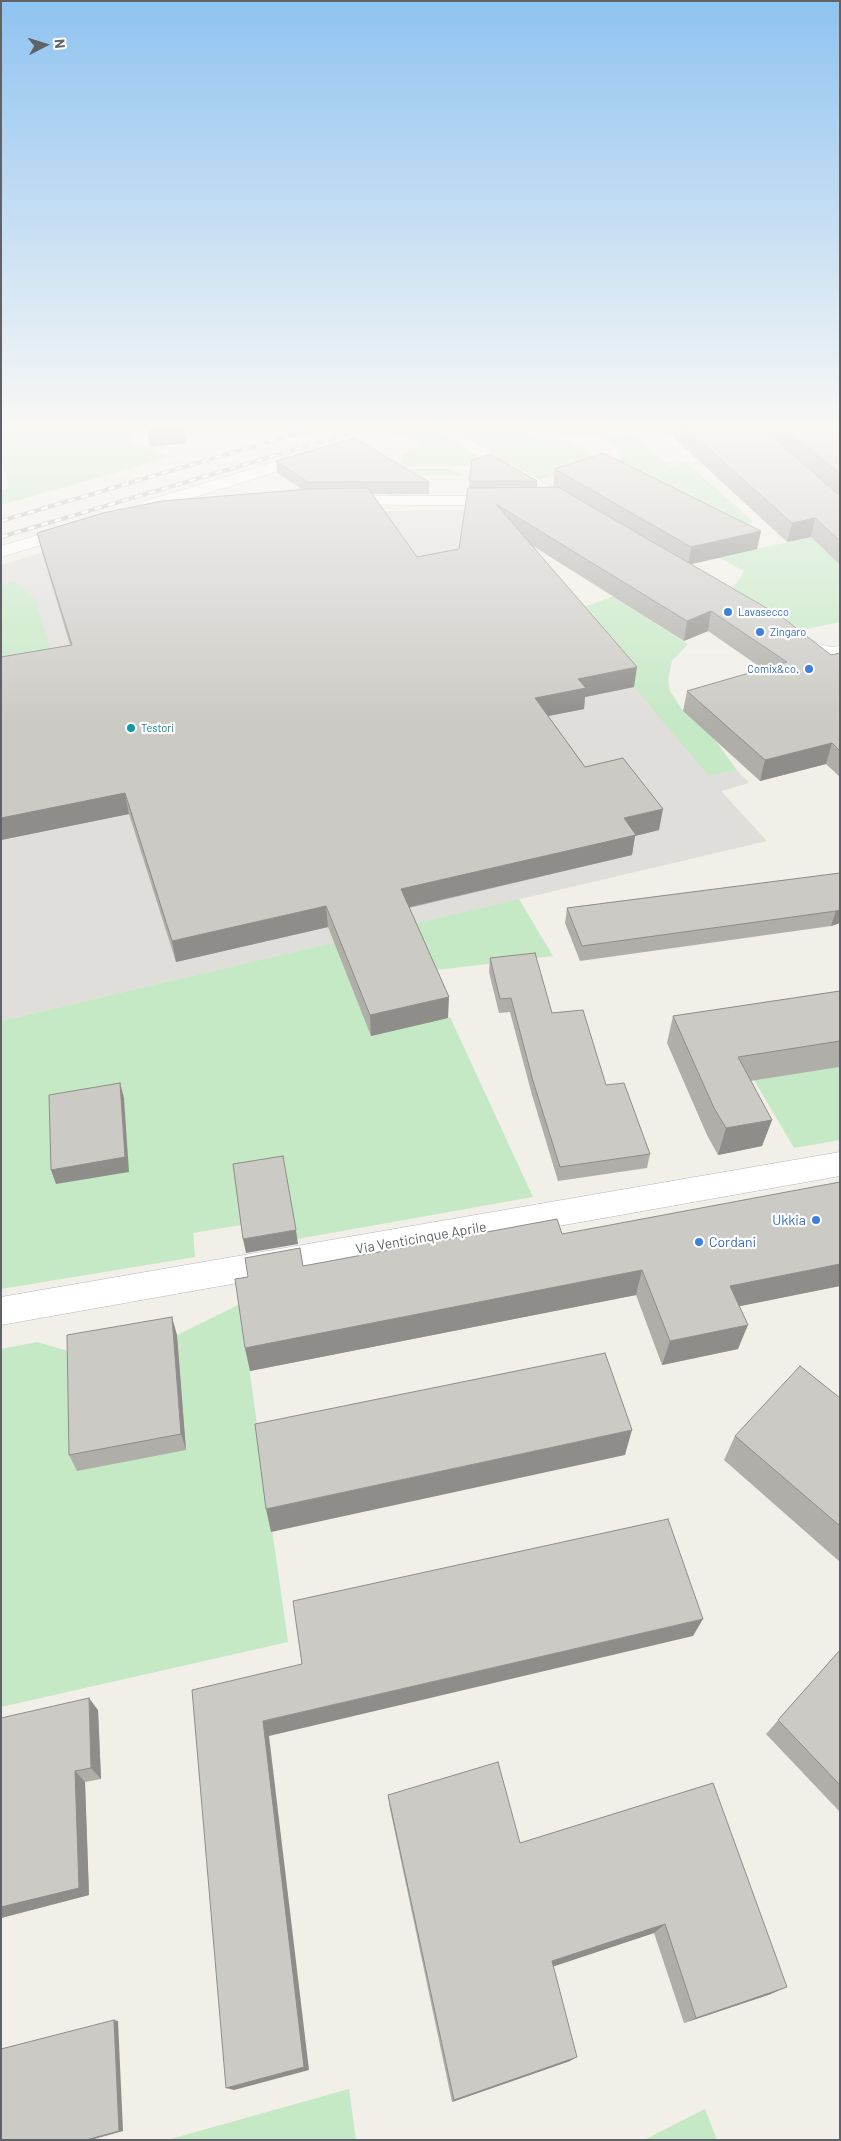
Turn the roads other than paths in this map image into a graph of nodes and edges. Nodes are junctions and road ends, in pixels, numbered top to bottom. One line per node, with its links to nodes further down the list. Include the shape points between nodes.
1 (91, 524): 2 (street)
2 (1, 552)
3 (780, 629): 4 (street, via 813,648)
4 (840, 652)
5 (840, 1164): 6 (street, Via Venticinque Aprile)
6 (1, 1311)

